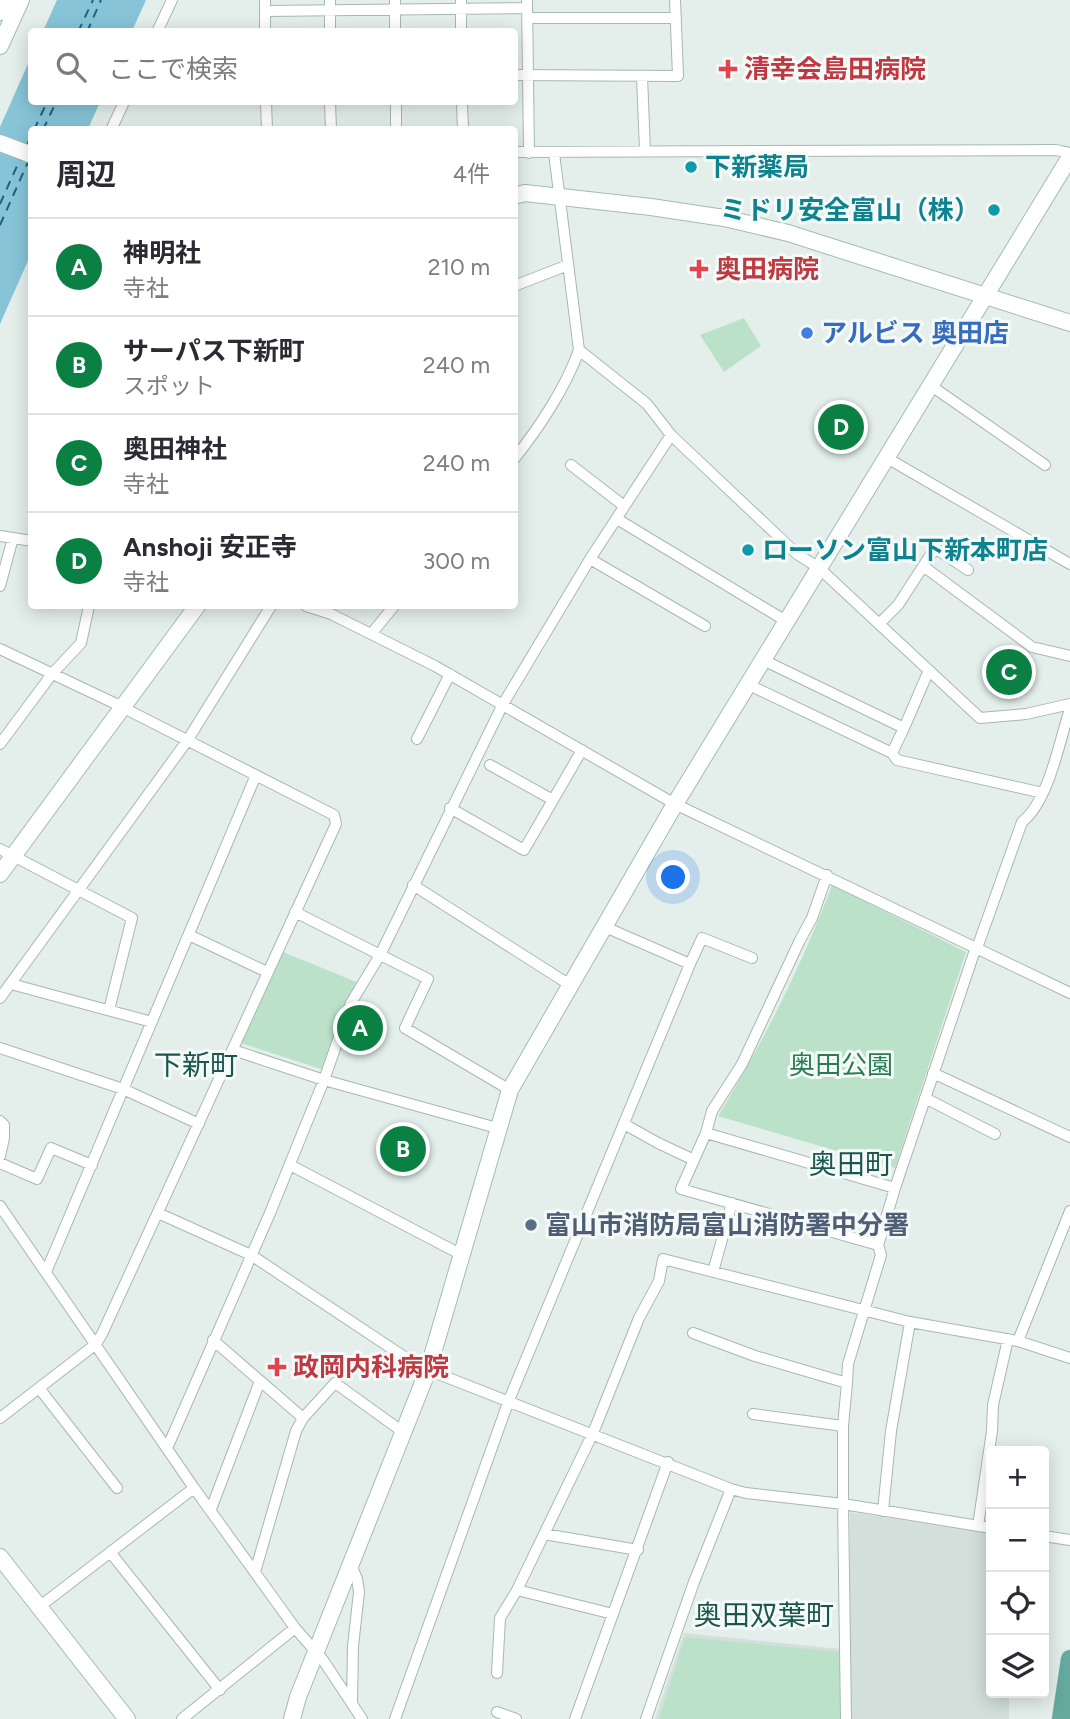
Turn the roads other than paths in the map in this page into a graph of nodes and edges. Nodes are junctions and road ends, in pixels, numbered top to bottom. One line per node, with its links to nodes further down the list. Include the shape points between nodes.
1 (5, 0): 10 (street)
2 (21, 0): 17 (street)
3 (172, 0): 12 (street)
4 (676, 0): 11 (street)
5 (461, 4): 8 (street); 9 (street); 16 (street)
6 (265, 5): 7 (street); 13 (street)
7 (330, 5): 8 (street); 14 (street)
8 (395, 5): 15 (street)
9 (527, 9): 11 (street); 19 (street)
10 (0, 12)
11 (676, 18): 20 (street, via 678,76)
12 (159, 28)
13 (265, 28)
14 (330, 28)
15 (395, 28)
16 (461, 28)
17 (0, 46)
18 (518, 75): 19 (street)
19 (528, 75): 20 (street); 34 (street)
20 (642, 76): 32 (street)
21 (123, 105): 26 (street)
22 (266, 105): 27 (street)
23 (330, 105): 28 (street)
24 (396, 105): 29 (street)
25 (462, 105): 30 (street)
26 (113, 126)
27 (267, 126)
28 (331, 126)
29 (396, 126)
30 (463, 126)
31 (0, 143): 36 (street)
32 (645, 151): 35 (street); 37 (street, via 1056,150)
33 (518, 152): 34 (street)
34 (529, 153): 35 (street)
35 (554, 153): 39 (street)
36 (28, 154)
37 (1070, 155): 42 (street)
38 (518, 195): 39 (street)
39 (559, 196): 40 (street); 42 (street, via 724,218 788,233)
40 (568, 265): 41 (street); 44 (street)
41 (518, 284)
42 (985, 295): 43 (street); 45 (street)
43 (1070, 323)
44 (579, 349): 46 (street, via 647,404); 47 (street, via 532,437)
45 (930, 385): 48 (street); 49 (street)
46 (671, 435): 51 (street); 59 (street, via 797,554)
47 (518, 454)
48 (887, 458): 57 (street); 59 (street)
49 (1045, 465)
50 (571, 466): 51 (street)
51 (624, 506): 52 (street)
52 (617, 519): 56 (street); 67 (street)
53 (0, 536): 54 (street)
54 (13, 538): 55 (street); 61 (street)
55 (28, 540)
56 (590, 559): 69 (street); 78 (street)
57 (1070, 564)
58 (923, 566): 60 (street, via 935,548); 68 (street, via 898,605); 72 (street, via 1032,648)
59 (819, 568): 67 (street); 68 (street)
60 (968, 570)
61 (0, 586)
62 (88, 609): 75 (street, via 81,643)
63 (195, 609): 80 (street)
64 (269, 609): 84 (street)
65 (315, 609): 70 (street)
66 (392, 609): 70 (street)
67 (786, 621): 73 (street)
68 (879, 624): 74 (street)
69 (705, 626)
70 (372, 633): 76 (street)
71 (0, 649): 75 (street)
72 (1070, 656)
73 (762, 660): 77 (street); 82 (street)
74 (929, 670): 79 (street, via 980,718); 82 (street)
75 (52, 674): 80 (street); 85 (street)
76 (450, 674): 78 (street); 83 (street)
77 (747, 684): 87 (street); 92 (street)
78 (503, 704): 86 (street); 93 (street)
79 (1070, 704)
80 (122, 707): 84 (street); 94 (street)
81 (1070, 709): 90 (street)
82 (904, 728): 87 (street)
83 (417, 738)
84 (187, 741): 89 (street); 98 (street)
85 (0, 744)
86 (582, 750): 91 (street); 92 (street)
87 (892, 753): 90 (street, via 897,760)
88 (490, 765): 91 (street)
89 (256, 775): 99 (street, via 334,815 336,824); 101 (street)
90 (1042, 793): 102 (street, via 1022,822)
91 (553, 800): 93 (street, via 524,850)
92 (675, 804): 96 (street); 100 (street)
93 (450, 808): 97 (street)
94 (7, 852): 95 (street); 98 (street)
95 (0, 874)
96 (827, 875): 102 (street); 124 (street, via 813,918 742,1064 712,1111)
97 (413, 885): 103 (street); 108 (street)
98 (79, 889): 107 (street); 111 (street, via 132,918)
99 (295, 912): 103 (street); 106 (street)
100 (604, 927): 105 (street); 108 (street)
101 (189, 935): 106 (street); 112 (street)
102 (977, 947): 109 (street); 115 (street)
103 (380, 955): 116 (street, via 351,1003); 118 (street, via 428,979 405,1028)
104 (752, 958): 105 (street, via 702,937)
105 (690, 964): 122 (street)
106 (267, 972): 114 (street)
107 (11, 984): 110 (street); 111 (street)
108 (570, 985): 118 (street)
109 (1070, 993)
110 (0, 998)
111 (109, 1010): 112 (street)
112 (152, 1022): 117 (street)
113 (0, 1048): 117 (street)
114 (233, 1051): 116 (street); 121 (street)
115 (933, 1073): 119 (street); 126 (street)
116 (324, 1080): 123 (street); 131 (street)
117 (123, 1089): 121 (street); 130 (street)
118 (510, 1090): 123 (street)
119 (925, 1098): 125 (street); 132 (street)
120 (0, 1121): 127 (street, via 4,1125)
121 (200, 1124): 136 (street)
122 (624, 1124): 128 (street); 153 (street)
123 (497, 1128): 139 (street)
124 (706, 1133): 128 (street); 132 (street)
125 (995, 1134)
126 (1070, 1136)
127 (0, 1156)
128 (694, 1160): 133 (street, via 681,1189)
129 (0, 1163): 130 (street, via 37,1179 51,1148)
130 (92, 1165): 140 (street)
131 (290, 1165): 138 (street); 139 (street)
132 (895, 1188): 137 (street)
133 (732, 1203): 137 (street); 141 (street)
134 (0, 1206): 140 (street)
135 (1070, 1211): 146 (street)
136 (158, 1213): 138 (street); 147 (street)
137 (878, 1245): 142 (street, via 881,1255)
138 (251, 1255): 145 (street); 149 (street)
139 (462, 1255): 149 (street)
140 (46, 1272): 147 (street)
141 (713, 1272): 142 (street); 159 (street, via 663,1259 659,1281 639,1318)
142 (864, 1311): 143 (street); 151 (street)
143 (910, 1322): 146 (street); 167 (street)
144 (693, 1333): 151 (street)
145 (213, 1340): 150 (street); 160 (street)
146 (1013, 1340): 148 (street); 168 (street, via 993,1405)
147 (96, 1344): 152 (street); 160 (street)
148 (1070, 1358)
149 (428, 1370): 153 (street); 158 (street)
150 (260, 1381): 156 (street); 166 (street)
151 (847, 1383): 157 (street)
152 (39, 1388): 155 (street); 162 (street)
153 (509, 1400): 159 (street); 192 (street)
154 (753, 1414): 157 (street)
155 (0, 1418)
156 (303, 1418): 158 (street, via 335,1383); 177 (street)
157 (843, 1426): 165 (street)
158 (402, 1432): 176 (street)
159 (593, 1433): 161 (street); 170 (street)
160 (168, 1446): 163 (street)
161 (668, 1462): 164 (street); 173 (street)
162 (117, 1488)
163 (194, 1488): 166 (street); 174 (street)
164 (731, 1489): 165 (street); 195 (street)
165 (843, 1504): 167 (street); 196 (street)
166 (211, 1509): 177 (street)
167 (883, 1511): 168 (street)
168 (978, 1526): 169 (street)
169 (986, 1527)
170 (544, 1534): 173 (street); 178 (street)
171 (1049, 1537): 172 (street)
172 (1070, 1540)
173 (638, 1550): 180 (street)
174 (110, 1552): 179 (street); 185 (street)
175 (0, 1557): 179 (street)
176 (351, 1564): 182 (street); 186 (street, via 359,1592)
177 (254, 1572): 181 (street)
178 (517, 1590): 180 (street); 184 (street, via 500,1618)
179 (39, 1607): 188 (street)
180 (613, 1614): 194 (street)
181 (295, 1628): 182 (street); 185 (street)
182 (316, 1651): 186 (street); 190 (street)
183 (1070, 1659): 197 (main road)
184 (498, 1673)
185 (219, 1690): 189 (street)
186 (352, 1704): 191 (street)
187 (497, 1712): 193 (street)
188 (127, 1719)
189 (182, 1719)
190 (292, 1719)
191 (362, 1719)
192 (395, 1719)
193 (516, 1719)
194 (575, 1719)
195 (646, 1719)
196 (846, 1719)
197 (1061, 1719)

